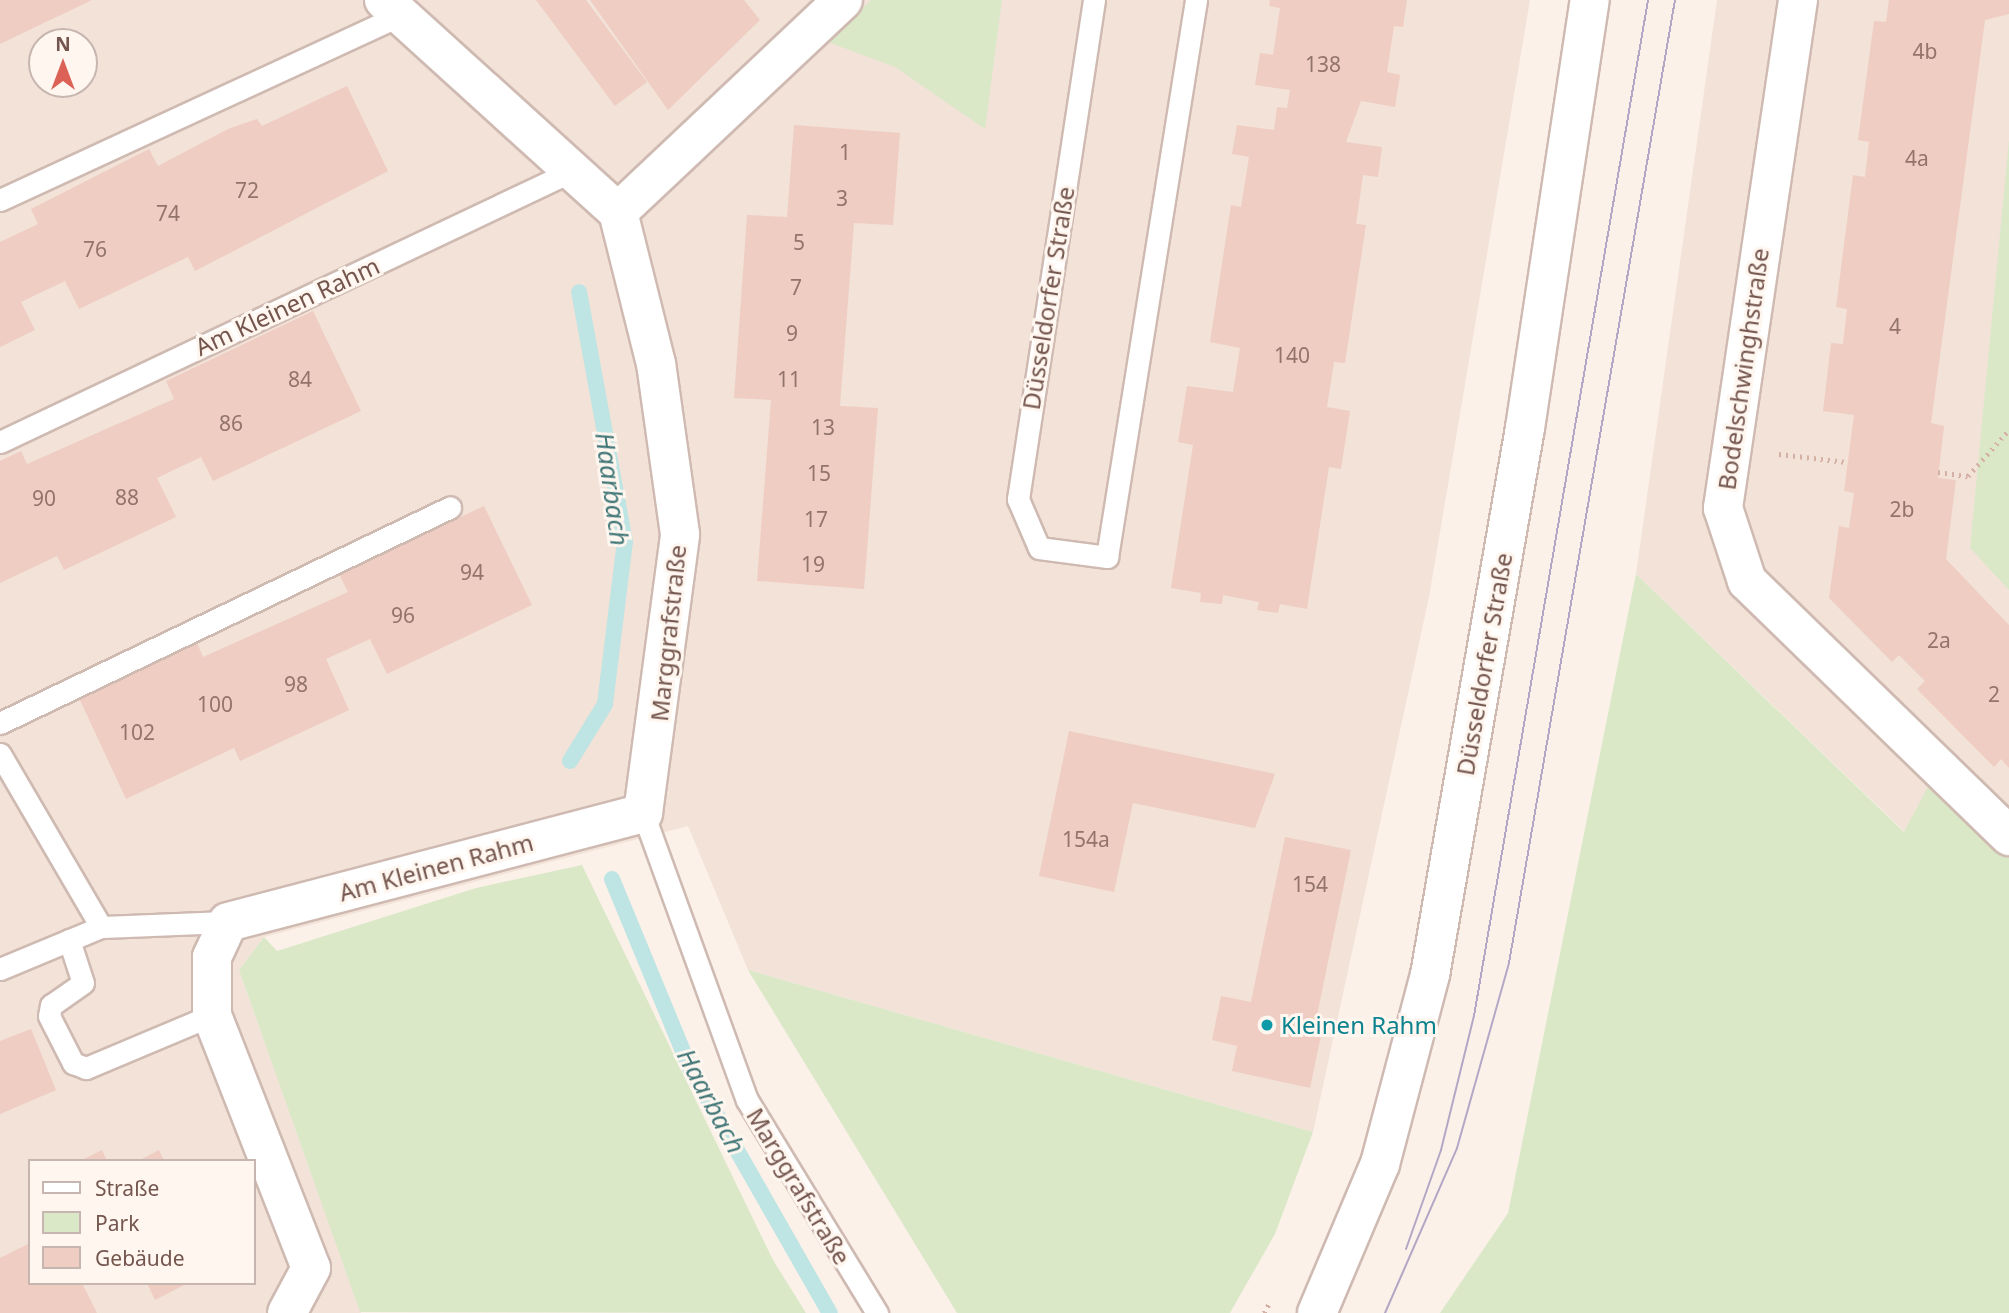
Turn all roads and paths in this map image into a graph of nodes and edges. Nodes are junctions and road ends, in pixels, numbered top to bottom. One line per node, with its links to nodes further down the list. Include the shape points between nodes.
1 (843, 0): 9 (street)
2 (1094, 0): 3 (lane, Düsseldorfer Straße, via 1018,499 1039,548 1107,557)
3 (1196, 0)
4 (1590, 0): 27 (street, Düsseldorfer Straße, via 1525,428 1430,975 1380,1164)
5 (1798, 0): 12 (street, Bodelschwinghstraße)
6 (393, 8): 7 (street); 8 (lane)
7 (574, 170): 9 (street); 11 (lane, Am Kleinen Rahm)
8 (0, 200)
9 (618, 212): 18 (street, Marggrafstraße, via 656,364 680,534)
10 (2009, 430): 14 (path, via 1968,476)
11 (0, 442)
12 (1731, 448): 13 (path); 19 (street, Bodelschwinghstraße, via 1723,508 1747,581)
13 (1847, 462)
14 (1938, 472)
15 (450, 507): 16 (lane)
16 (0, 723)
17 (0, 754): 21 (lane)
18 (643, 813): 20 (street, Am Kleinen Rahm); 26 (lane, Marggrafstraße, via 747,1100)
19 (2009, 836)
20 (228, 922): 21 (lane, Am Kleinen Rahm); 24 (street, via 212,957)
21 (101, 927): 22 (lane, Am Kleinen Rahm)
22 (69, 940): 23 (lane, Am Kleinen Rahm); 24 (lane, via 83,983 51,1005 49,1016 73,1063 86,1068)
23 (0, 969)
24 (212, 1015): 25 (street, via 311,1268)
25 (287, 1313)
26 (877, 1313)
27 (1317, 1313)

